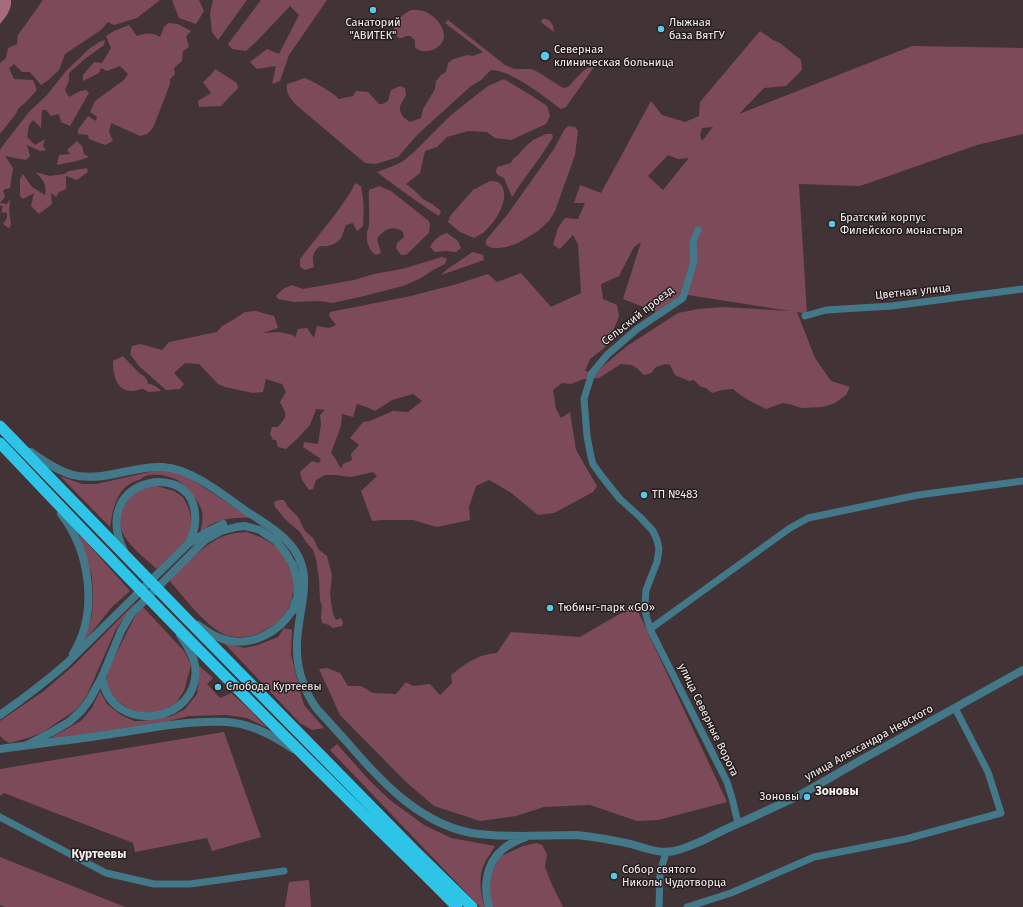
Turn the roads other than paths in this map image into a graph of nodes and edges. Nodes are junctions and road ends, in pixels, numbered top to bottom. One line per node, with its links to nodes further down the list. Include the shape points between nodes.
1 (698, 230): 16 (street, Сельский проезд, via 693,242 694,261 683,298 637,329 607,355 592,373 584,399 586,436 593,464 620,499 653,530 657,540 657,562 646,590 645,602)
2 (1023, 289): 3 (street, Цветная улица, via 892,306 826,310)
3 (805, 316)
4 (0, 426): 5 (highway)
5 (11, 438): 9 (street, via 62,472 80,477 92,478 152,467 181,470 216,489); 11 (highway)
6 (0, 443): 8 (highway)
7 (1023, 481): 16 (street, via 918,495 808,518 790,528)
8 (37, 482): 15 (highway); 17 (street, via 69,524 77,540 88,580 86,619 80,641)
9 (271, 527): 10 (street, via 252,521 221,525); 14 (street, via 287,540 298,555 304,572 305,586)
10 (189, 543): 11 (street, via 195,531 196,518 188,495 181,488 166,482 144,484 124,498 116,519 118,537); 17 (street)
11 (128, 558): 13 (highway)
12 (297, 580): 13 (street, via 296,600 284,621 274,630 249,641 232,641 213,636); 14 (street); 19 (street, via 293,565 285,552 276,541 260,530 245,526 221,531 205,540 131,614)
13 (184, 616): 33 (highway)
14 (299, 622): 29 (street, улица Александра Невского, via 296,648 300,672 308,695 316,708 387,784 414,807 455,830 477,834)
15 (175, 625): 19 (street, via 195,665 191,692 175,709 152,716 125,712 109,698); 26 (highway)
16 (650, 629): 28 (street, улица Северные Ворота, via 727,782)
17 (66, 664): 21 (street)
18 (1023, 670): 20 (street, улица Александра Невского)
19 (102, 677): 23 (street, via 90,699 69,722)
20 (954, 708): 28 (street, улица Александра Невского, via 795,797); 36 (street, via 988,772 1001,813 906,839 814,857 731,893)
21 (0, 715)
22 (0, 743): 24 (street)
23 (27, 745): 24 (street); 26 (street, via 181,724 227,722 278,739)
24 (11, 747): 25 (street)
25 (0, 749)
26 (313, 764): 32 (highway)
27 (0, 817): 31 (street, via 106,873 154,884 190,884)
28 (738, 823): 30 (street, улица Александра Невского, via 684,848)
29 (528, 836): 30 (street, улица Александра Невского, via 586,836); 34 (street, via 504,848 492,861 486,881)
30 (666, 852): 35 (street, via 660,873)
31 (284, 870)
32 (457, 907)
33 (472, 907)
34 (488, 907)
35 (659, 907)
36 (688, 907)

